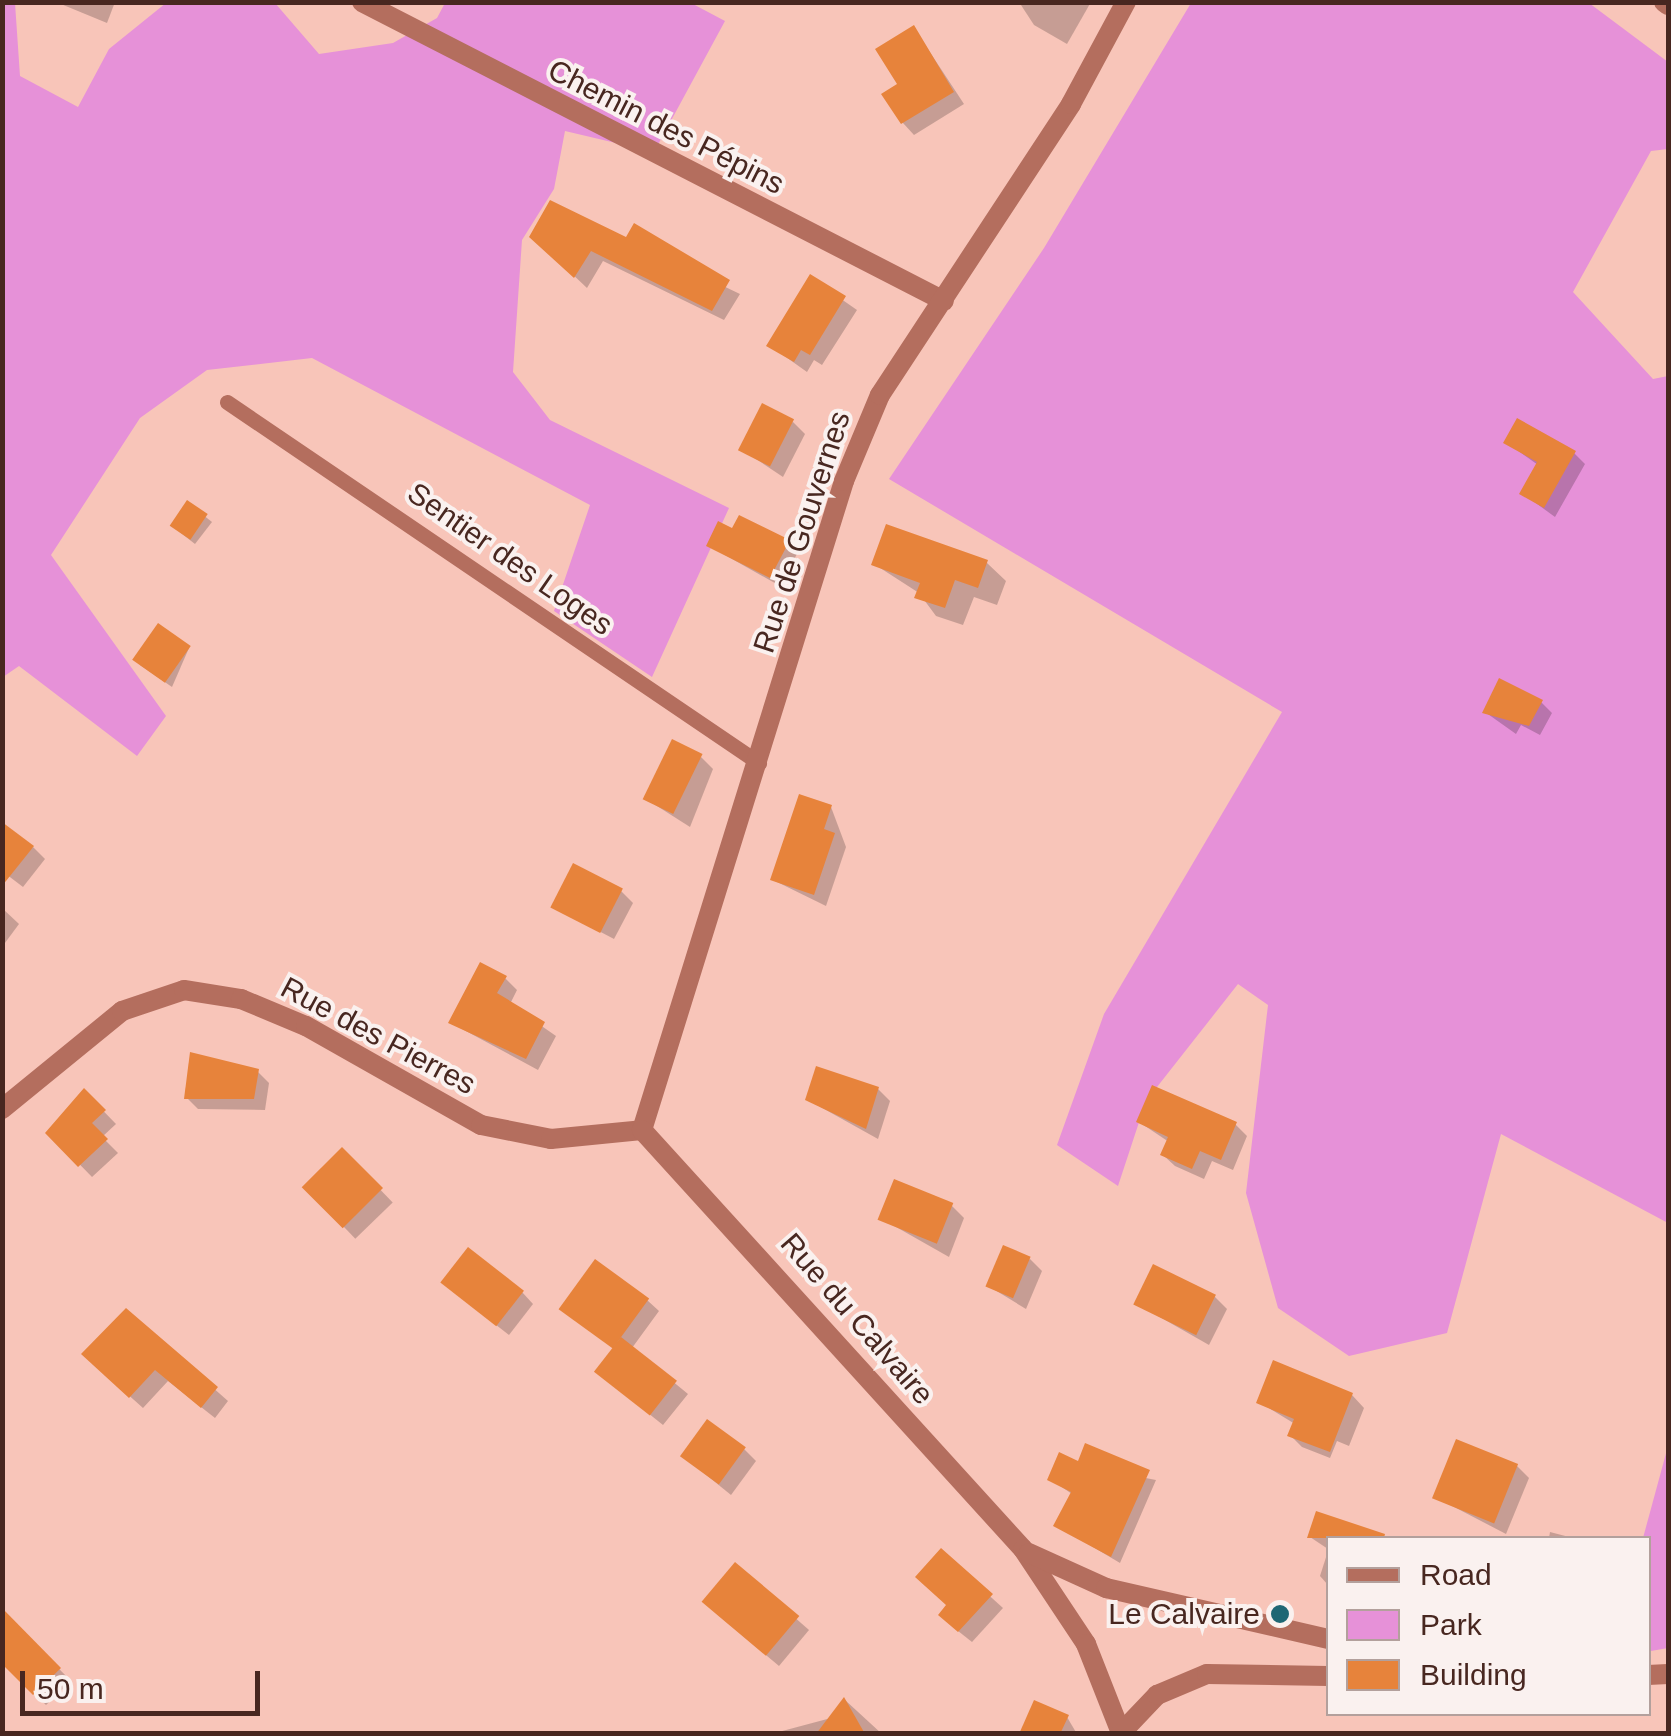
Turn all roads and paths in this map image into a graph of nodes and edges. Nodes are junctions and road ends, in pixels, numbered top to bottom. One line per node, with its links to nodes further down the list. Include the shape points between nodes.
1 (362, 2): 3 (street, Chemin des Pépins)
2 (1126, 2): 3 (street, Rue de Gouvernes)
3 (944, 301): 5 (street, Rue de Gouvernes, via 880,396 844,481)
4 (227, 402): 5 (lane, Sentier des Loges)
5 (759, 763): 7 (street, Rue de Gouvernes)
6 (2, 1109): 7 (street, Rue des Pierres, via 122,1011 184,990 241,999 306,1026 481,1125 551,1139)
7 (642, 1130): 8 (street, Rue du Calvaire)
8 (1023, 1549): 9 (street, Rue du Calvaire, via 1106,1588); 11 (street, Rue du Calvaire, via 1086,1644)
9 (1326, 1639)
10 (1326, 1676): 11 (street, via 1207,1674 1157,1696)
11 (1120, 1734)

